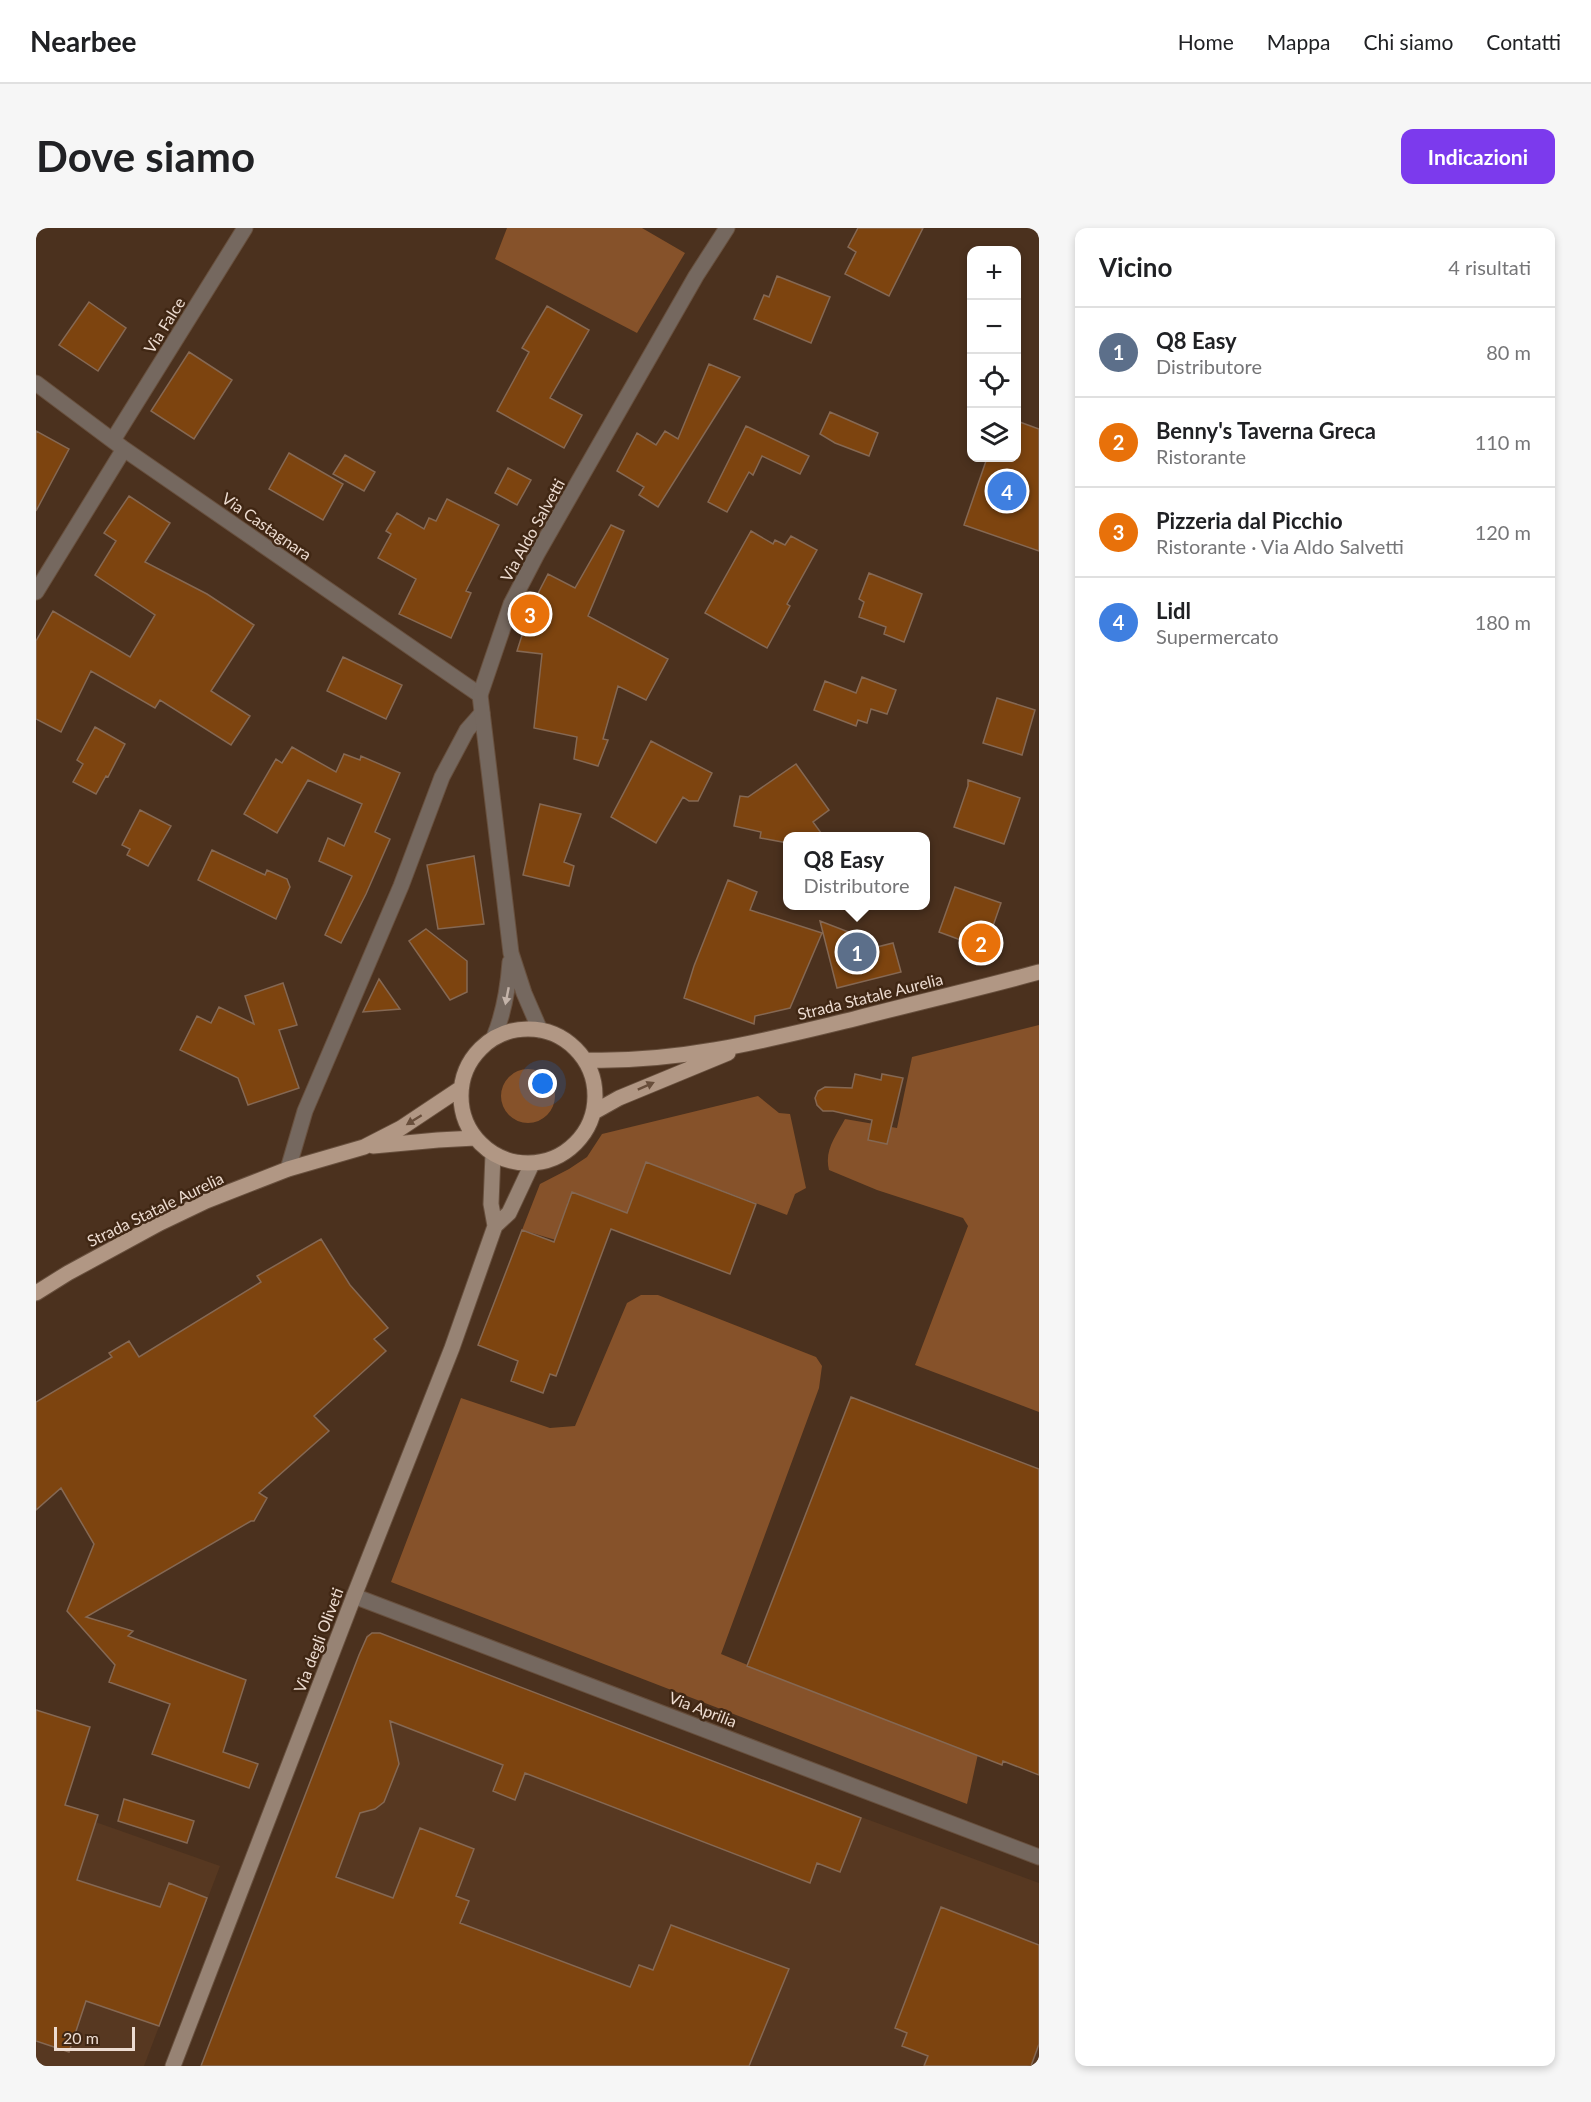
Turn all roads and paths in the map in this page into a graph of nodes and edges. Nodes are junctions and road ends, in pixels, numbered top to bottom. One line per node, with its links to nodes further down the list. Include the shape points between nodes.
1 (245, 228): 4 (street, Via Falce)
2 (728, 228): 6 (street, Via Aldo Salvetti, via 696,276 537,554 512,604)
3 (36, 383): 4 (street, Via Castagnara)
4 (119, 444): 5 (street, Via Falce); 6 (street, Via Castagnara)
5 (36, 592)
6 (480, 695): 7 (street, Via Aldo Salvetti)
7 (482, 713): 8 (street, Via Aldo Salvetti); 20 (street, via 467,730 442,777 401,886 305,1111)
8 (511, 953): 10 (street, Via Aldo Salvetti); 11 (street, Via Aldo Salvetti, one-way to 11, via 508,990)
9 (1039, 972): 12 (main road, Strada Statale Aurelia)
10 (540, 1030): 11 (main road, via 524,1029); 13 (main road, via 557,1035)
11 (494, 1037): 14 (main road, via 466,1068)
12 (744, 1046): 13 (main road, Strada Statale Aurelia, via 657,1059); 15 (main road, Strada Statale Aurelia, one-way to 12)
13 (585, 1060): 15 (main road, via 593,1076)
14 (461, 1088): 16 (main road, via 465,1123); 17 (main road, Strada Statale Aurelia, one-way to 17)
15 (594, 1112): 19 (main road, via 586,1132 571,1148 553,1159)
16 (475, 1138): 17 (main road, Strada Statale Aurelia); 18 (main road)
17 (364, 1147): 20 (main road, Strada Statale Aurelia)
18 (493, 1154): 19 (main road, via 512,1162); 21 (main road, Via degli Oliveti, via 491,1204)
19 (532, 1164): 21 (main road, Via degli Oliveti, via 509,1213)
20 (288, 1169): 22 (main road, Strada Statale Aurelia, via 160,1223)
21 (495, 1226): 23 (main road, Via degli Oliveti, via 452,1348)
22 (36, 1293)
23 (354, 1596): 24 (street, Via Aprilia); 25 (main road, Via degli Oliveti)
24 (1039, 1857)
25 (173, 2066)

